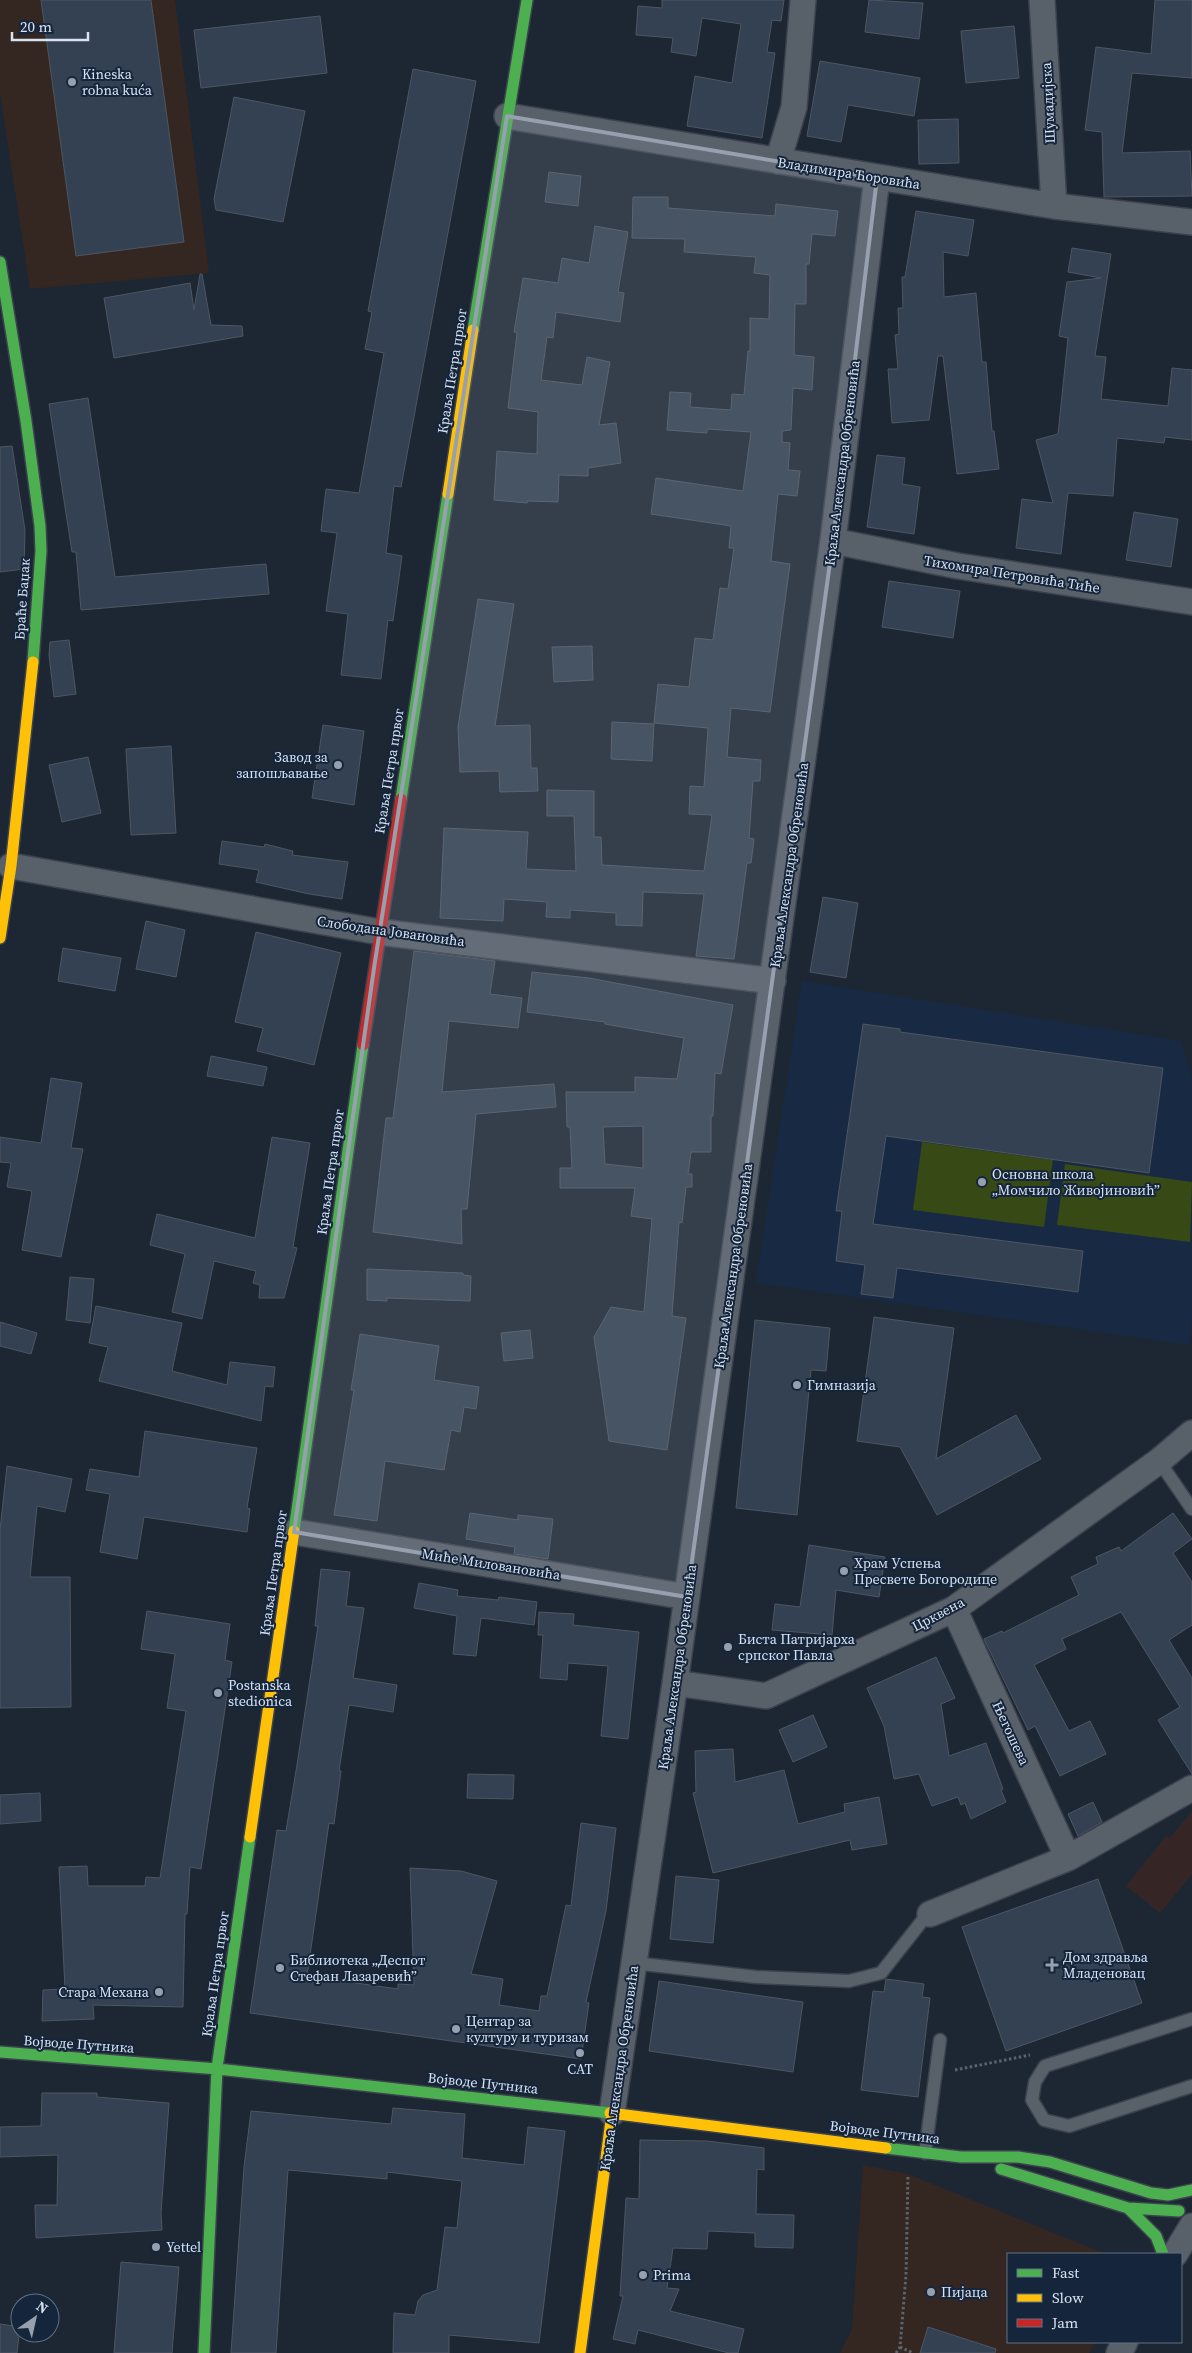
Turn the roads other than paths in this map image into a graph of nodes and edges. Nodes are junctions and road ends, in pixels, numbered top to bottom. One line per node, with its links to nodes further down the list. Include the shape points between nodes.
1 (527, 0): 4 (street, Краља Петра првог)
2 (803, 0): 5 (street, via 794,107)
3 (1042, 0): 7 (street, Шумадијска)
4 (507, 116): 5 (street, Владимира Ћоровића); 15 (street, Краља Петра првог)
5 (778, 161): 6 (street, Владимира Ћоровића)
6 (877, 178): 7 (street, Владимира Ћоровића); 10 (street, Краља Александра Обреновића)
7 (1054, 206): 8 (street, Владимира Ћоровића)
8 (1192, 222)
9 (0, 262): 13 (street, Браће Баџак, via 26,421 41,551 32,675)
10 (834, 541): 11 (street, Тихомира Петровића Тиће, via 958,566); 17 (street, Краља Александра Обреновића)
11 (1192, 602)
12 (0, 823): 13 (lane)
13 (14, 833): 14 (street, Браће Баџак)
14 (11, 866): 15 (street, Слободана Јовановића); 16 (street, Браће Баџак)
15 (380, 932): 17 (street, Слободана Јовановића); 21 (street, Краља Петра првог)
16 (0, 938)
17 (772, 981): 22 (street, Краља Александра Обреновића)
18 (1192, 1432): 19 (street, Црквена)
19 (1159, 1462): 20 (lane); 23 (street, Црквена)
20 (1192, 1509)
21 (294, 1532): 22 (street, Миће Миловановића); 32 (street, Краља Петра првог)
22 (687, 1597): 24 (street, Краља Александра Обреновића)
23 (954, 1609): 24 (street, Црквена, via 766,1696); 26 (street, Његошева)
24 (675, 1683): 28 (street, Краља Александра Обреновића)
25 (1192, 1788): 26 (street)
26 (1068, 1858): 27 (street)
27 (930, 1914): 28 (lane, via 881,1973 849,1980 756,1977)
28 (634, 1963): 34 (street, Краља Александра Обреновића)
29 (1192, 2019): 33 (lane, via 1045,2066 1035,2082 1032,2100 1044,2120 1069,2126)
30 (940, 2040): 35 (lane)
31 (0, 2052): 32 (street, Војводе Путника, via 53,2059)
32 (217, 2068): 34 (street, Војводе Путника); 43 (street, Краља Петра првог)
33 (1192, 2086)
34 (612, 2113): 35 (street, Војводе Путника); 44 (street, Краља Александра Обреновића)
35 (925, 2153): 36 (street, Војводе Путника)
36 (961, 2157): 37 (street, Војводе Путника, via 1018,2157 1050,2162 1151,2193 1168,2195); 38 (street, Војводе Путника)
37 (1192, 2190)
38 (1128, 2208): 39 (street, Војводе Путника, via 1160,2212); 41 (street, via 1156,2236)
39 (1192, 2209)
40 (1192, 2226): 42 (street)
41 (1163, 2253)
42 (1177, 2253)
43 (204, 2353)
44 (580, 2353)

